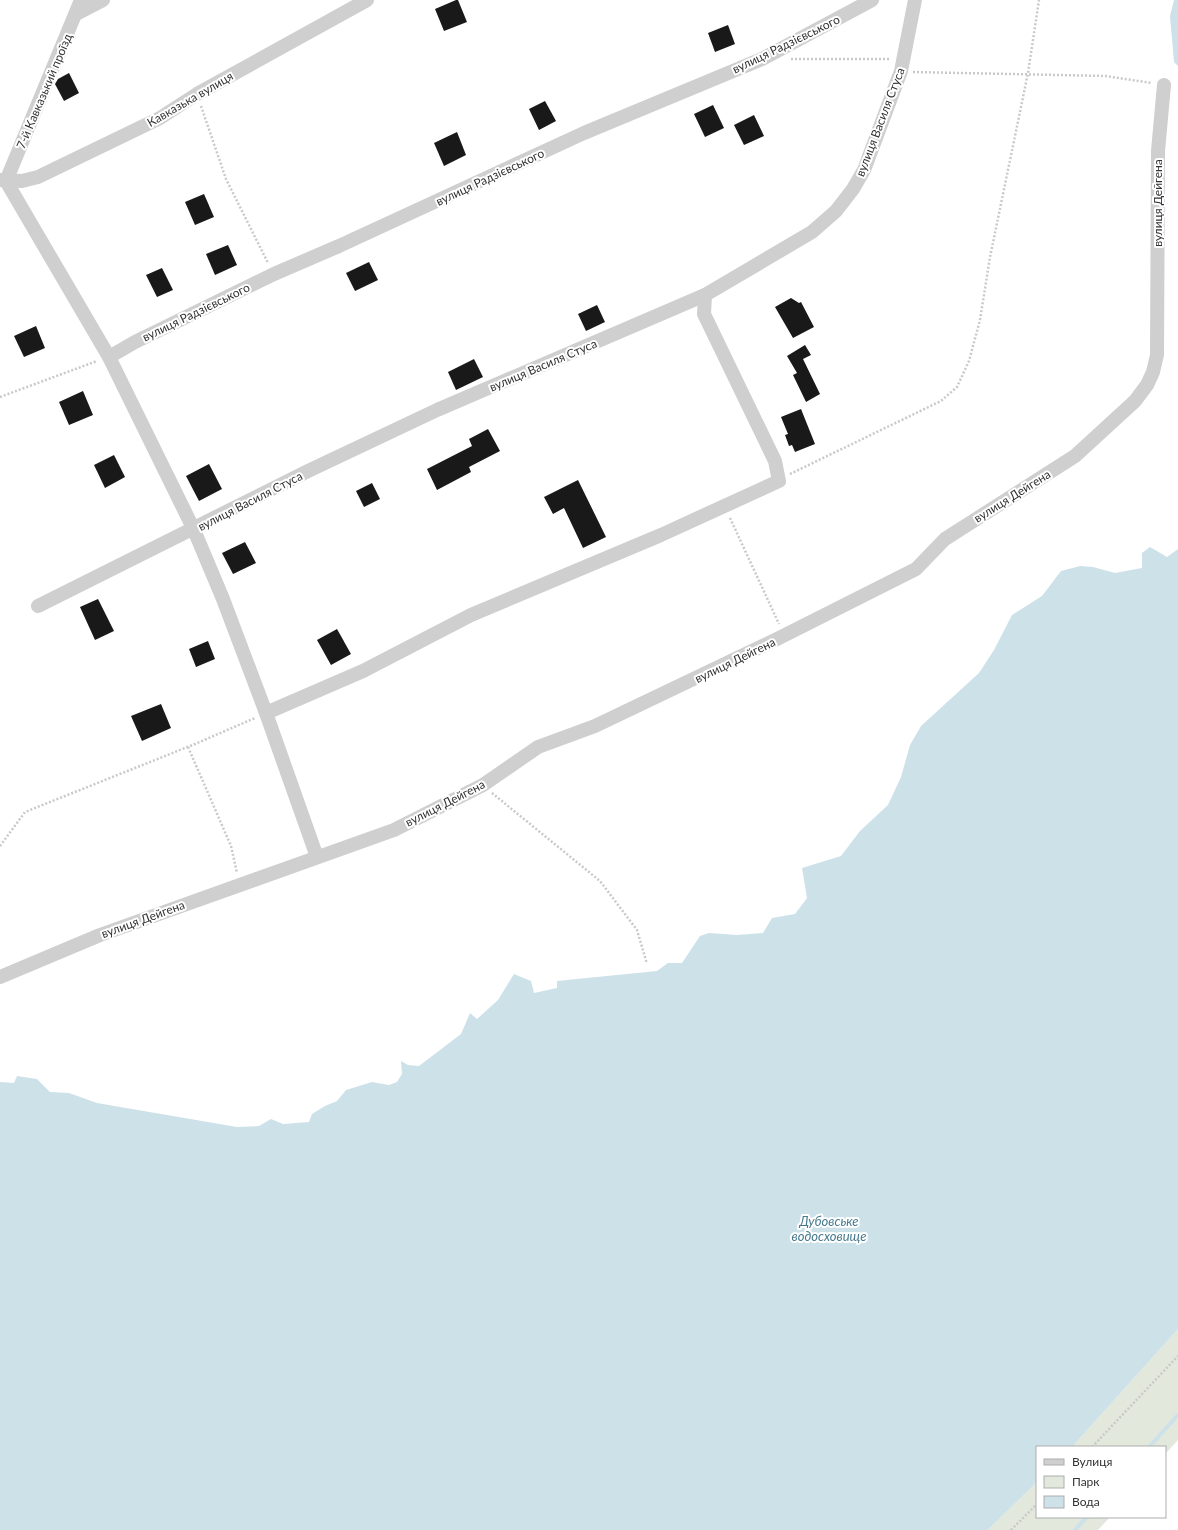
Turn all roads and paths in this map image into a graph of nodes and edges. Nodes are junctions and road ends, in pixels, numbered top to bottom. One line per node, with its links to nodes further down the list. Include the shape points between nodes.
1 (81, 0): 7 (street, 7-й Кавказький проїзд)
2 (103, 0): 7 (street)
3 (367, 0): 12 (street, Кавказька вулиця)
4 (872, 0): 14 (street, вулиця Радзієвського, via 762,58 584,133)
5 (916, 0): 9 (street, вулиця Василя Стуса)
6 (1039, 0): 10 (path)
7 (76, 14): 13 (street, 7-й Кавказький проїзд)
8 (785, 59): 9 (path)
9 (902, 65): 10 (path); 15 (street, вулиця Василя Стуса, via 864,170 836,211 812,232)
10 (1028, 73): 11 (path, via 1105,76); 18 (path, via 990,257 980,320 969,362 957,387 941,401 799,469)
11 (1164, 85): 22 (street, вулиця Дейгена, via 1158,151 1158,343 1153,372 1147,385 1135,401 1075,456 945,539 916,569)
12 (197, 94): 13 (street, Кавказька вулиця, via 160,118 38,177 22,181); 14 (path, via 226,179)
13 (3, 181): 16 (street)
14 (274, 274): 16 (street, вулиця Радзієвського)
15 (705, 295): 18 (street, via 704,314 776,461); 20 (street, вулиця Василя Стуса, via 437,410 308,471)
16 (109, 357): 17 (path); 20 (street)
17 (0, 397)
18 (780, 481): 19 (street)
19 (724, 506): 22 (path); 23 (street, via 471,615 363,672)
20 (194, 530): 21 (street, вулиця Василя Стуса); 23 (street)
21 (38, 606)
22 (784, 636): 25 (street, вулиця Дейгена, via 595,726 538,746)
23 (266, 713): 24 (path); 27 (street)
24 (188, 747): 26 (path, via 25,812); 28 (path, via 231,846)
25 (483, 785): 27 (street, вулиця Дейгена, via 394,830); 29 (path, via 600,881 637,930)
26 (0, 846)
27 (317, 857): 28 (street, вулиця Дейгена)
28 (238, 886): 30 (street, вулиця Дейгена, via 100,935)
29 (647, 964)
30 (0, 977)
31 (1178, 1356): 32 (path)
32 (1093, 1446)
33 (1036, 1505): 34 (path)
34 (1011, 1530)

